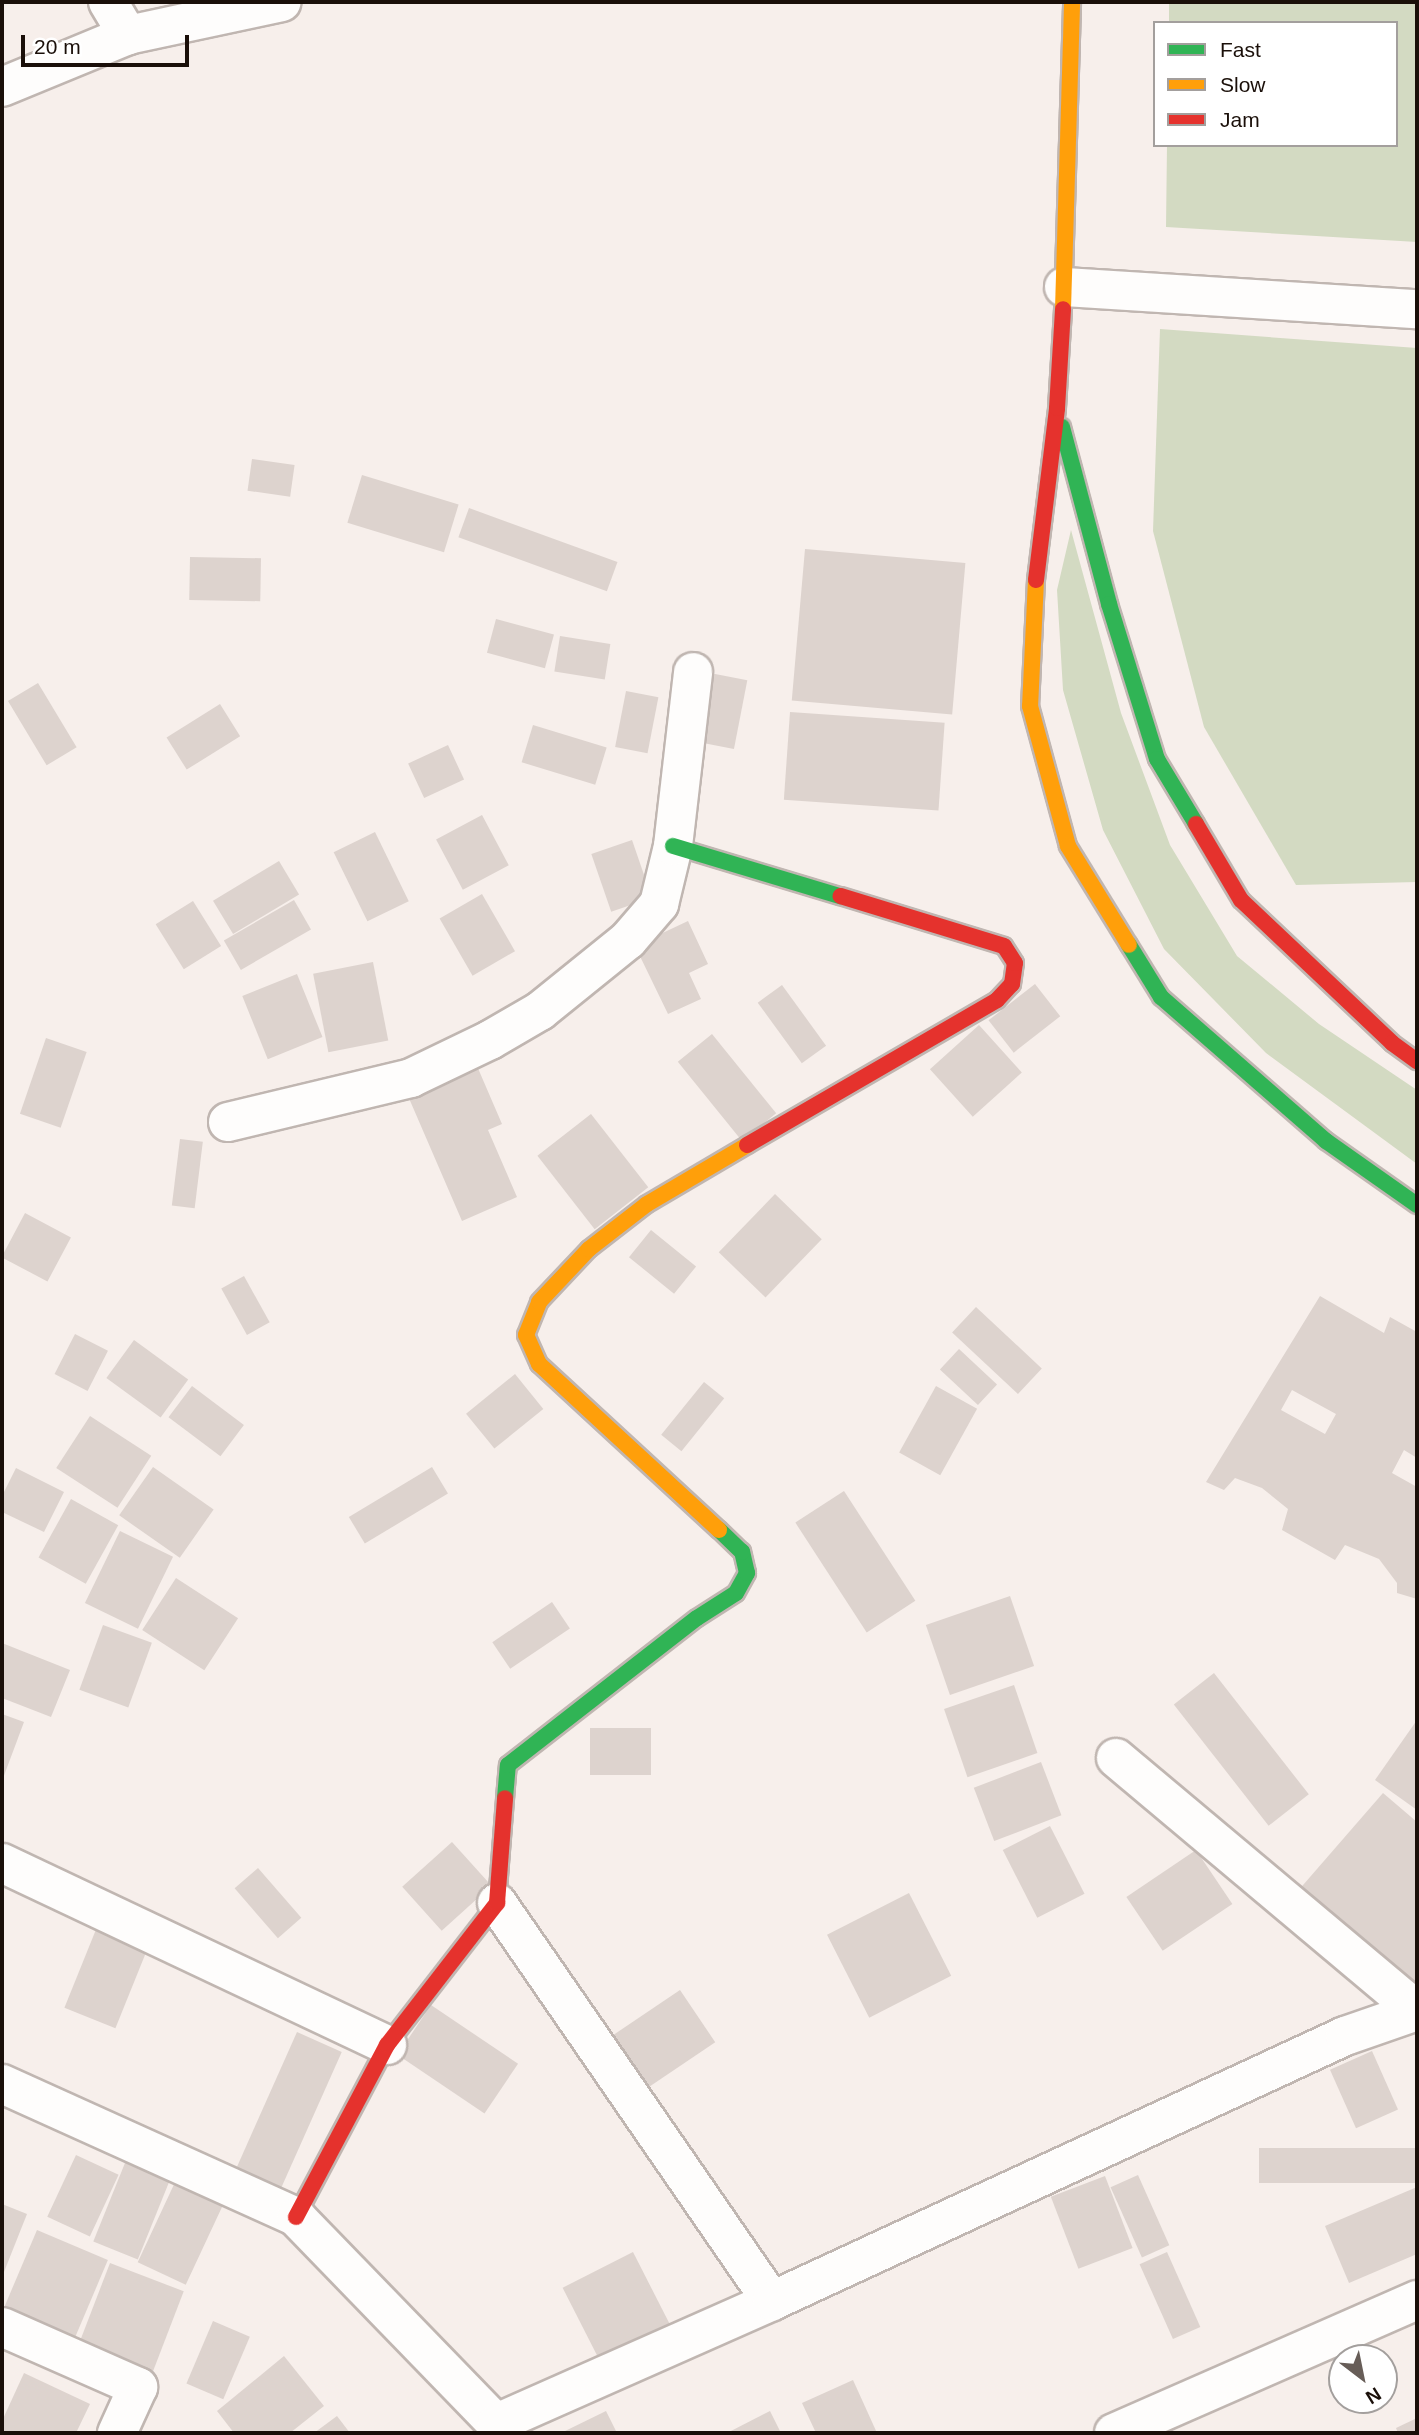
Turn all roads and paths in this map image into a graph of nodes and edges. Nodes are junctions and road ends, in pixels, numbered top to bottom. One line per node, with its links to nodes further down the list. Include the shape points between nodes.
1 (108, 2): 4 (street)
2 (282, 2): 4 (street)
3 (1072, 2): 6 (street)
4 (128, 35): 5 (street)
5 (2, 87)
6 (1065, 287): 7 (street); 8 (street)
7 (1417, 309)
8 (1058, 408): 11 (street, via 1109,604 1157,759 1241,900 1392,1044); 13 (street, via 1033,607 1030,706 1068,846 1161,998 1326,1142)
9 (693, 672): 10 (street)
10 (673, 846): 12 (street, via 659,904 628,940 540,1011 411,1078); 16 (street, via 1004,946 1015,963 1012,984 997,1000 647,1204 589,1249 539,1302 526,1335 539,1364 743,1552 747,1573 736,1593 697,1618 508,1765)
11 (1417, 1061)
12 (228, 1122)
13 (1417, 1205)
14 (1115, 1758): 17 (street)
15 (2, 1863): 18 (street)
16 (497, 1903): 18 (street); 22 (street)
17 (1417, 2011): 22 (street, via 1345,2036)
18 (387, 2045): 20 (street)
19 (2, 2084): 20 (street)
20 (296, 2217): 24 (street)
21 (1417, 2300): 26 (street)
22 (772, 2301): 24 (street)
23 (2, 2327): 25 (street, via 138,2387)
24 (501, 2428)
25 (117, 2433)
26 (1114, 2433)

